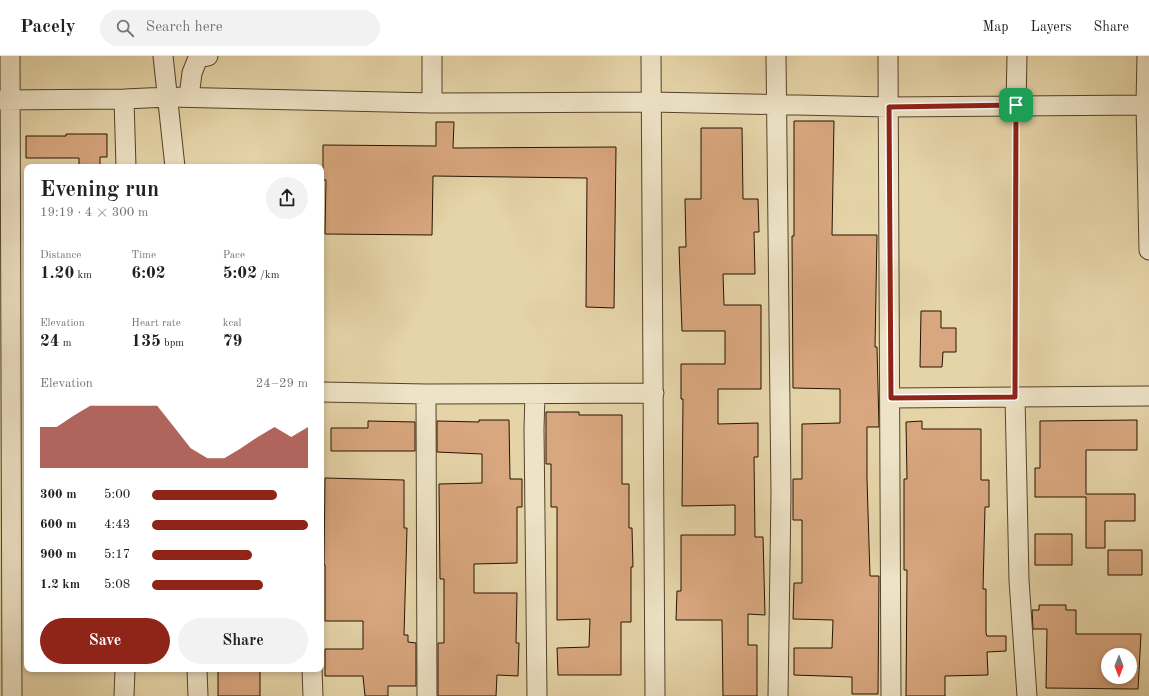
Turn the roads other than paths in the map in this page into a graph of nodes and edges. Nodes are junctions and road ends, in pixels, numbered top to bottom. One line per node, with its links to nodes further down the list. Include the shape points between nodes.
1 (10, 56): 13 (street)
2 (163, 56): 10 (street)
3 (208, 56): 11 (street, via 198,58 192,73)
4 (432, 56): 15 (street)
5 (651, 56): 14 (street)
6 (776, 56): 16 (street)
7 (888, 56): 19 (street)
8 (1017, 56): 17 (street)
9 (1147, 56): 18 (street)
10 (169, 97): 11 (street); 12 (street); 21 (street)
11 (189, 97): 15 (street)
12 (124, 99): 13 (street); 20 (street)
13 (5, 100): 33 (street)
14 (651, 102): 15 (street); 16 (street); 24 (street)
15 (432, 103)
16 (776, 104): 19 (street); 40 (street, via 781,494)
17 (1016, 105): 18 (street); 19 (street)
18 (1148, 105): 22 (street)
19 (889, 107): 29 (street)
20 (126, 164)
21 (175, 164)
22 (1149, 250)
23 (324, 392): 25 (street)
24 (654, 393): 26 (street); 39 (street)
25 (426, 394): 26 (street); 37 (street)
26 (535, 394): 38 (street)
27 (1149, 396): 28 (street)
28 (1015, 397): 29 (street); 42 (street, via 1019,580)
29 (891, 398): 41 (street)
30 (124, 672): 34 (street)
31 (197, 672): 35 (street)
32 (312, 672): 36 (street)
33 (12, 696)
34 (124, 696)
35 (198, 696)
36 (313, 696)
37 (427, 696)
38 (537, 696)
39 (655, 696)
40 (778, 696)
41 (891, 696)
42 (1026, 696)

